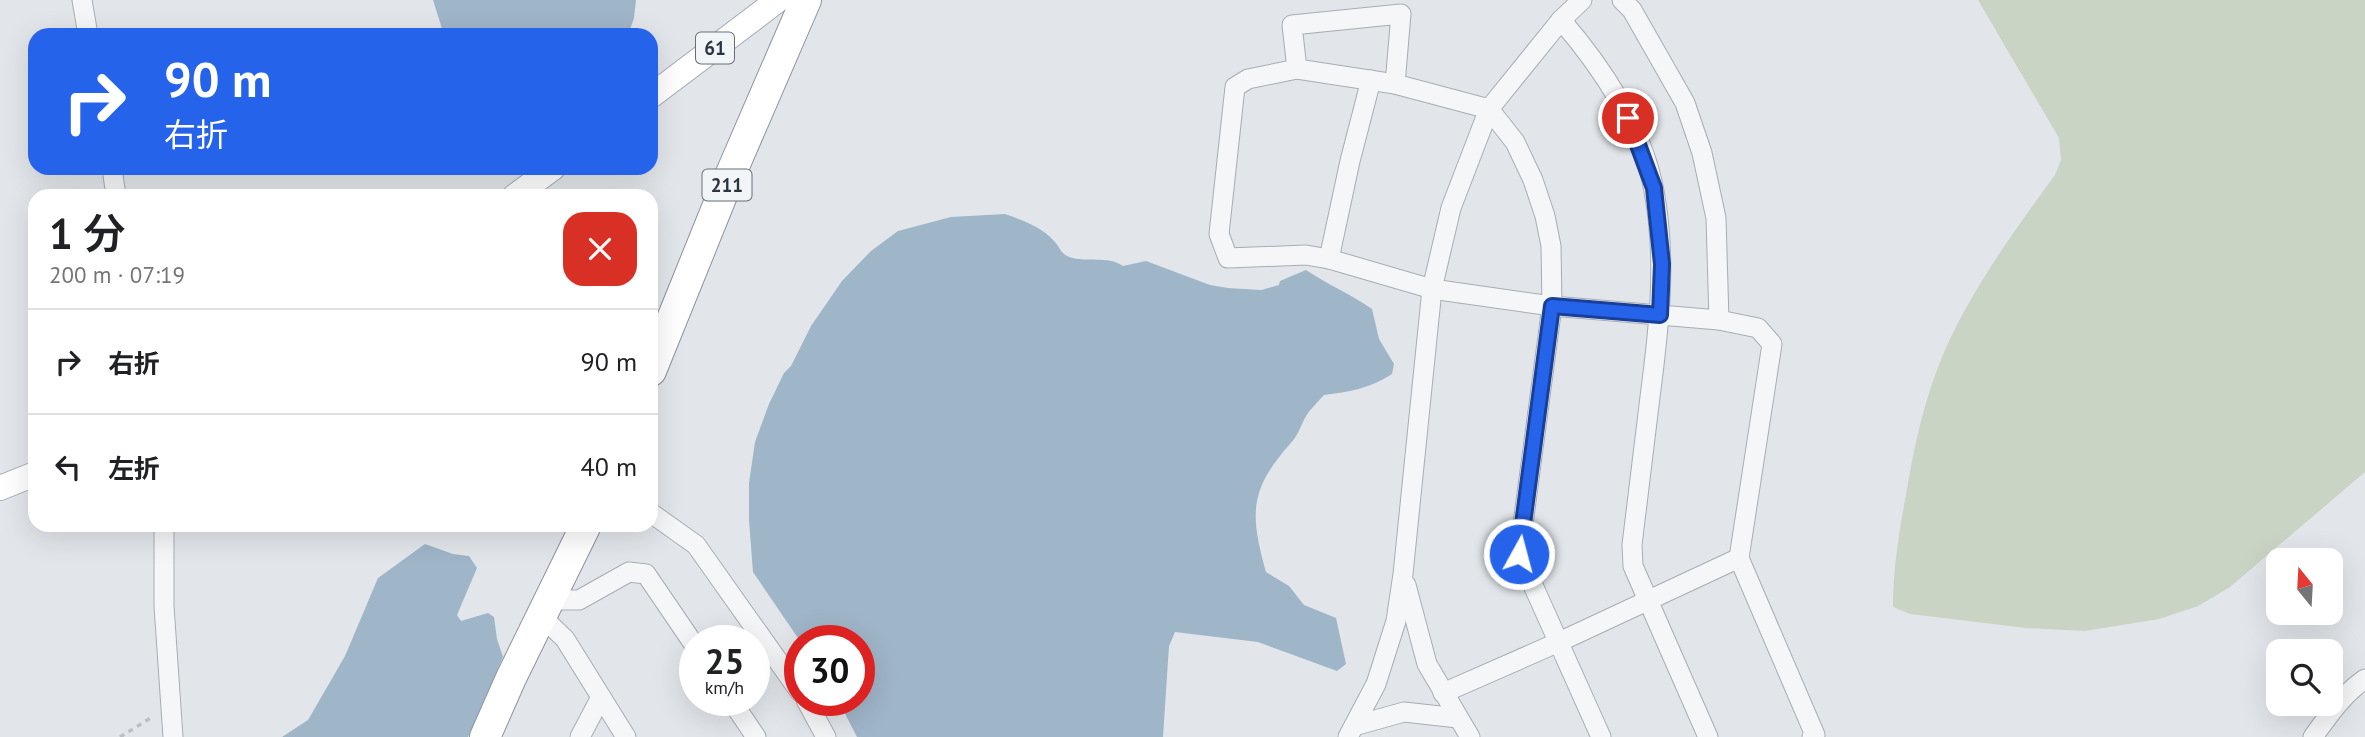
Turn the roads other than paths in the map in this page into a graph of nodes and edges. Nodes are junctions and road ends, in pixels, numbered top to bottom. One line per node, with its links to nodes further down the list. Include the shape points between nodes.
1 (82, 0): 7 (street)
2 (778, 0): 11 (main road, 61)
3 (806, 0): 20 (highway, 211)
4 (1582, 0): 6 (street)
5 (1622, 0): 19 (street, via 1646,32 1685,103 1702,153 1716,218)
6 (1561, 20): 12 (street); 18 (street, via 1611,85 1644,156 1659,227)
7 (87, 28)
8 (1297, 69): 9 (street); 10 (street, via 1292,25 1401,14); 15 (street, via 1248,79 1235,87 1219,234 1228,258 1306,255)
9 (1371, 80): 10 (street); 15 (street)
10 (1395, 84): 12 (street)
11 (658, 91)
12 (1489, 110): 16 (street, via 1451,208); 17 (street, via 1515,142 1545,216 1551,246)
13 (544, 175): 14 (main road)
14 (524, 189)
15 (1329, 259): 16 (street)
16 (1432, 289): 17 (street); 27 (street)
17 (1552, 306): 18 (street); 31 (street, via 1519,554)
18 (1660, 315): 19 (street); 28 (street, via 1632,545 1633,566)
19 (1719, 320): 26 (street, via 1758,328 1772,344)
20 (658, 354)
21 (28, 477): 22 (main road)
22 (0, 488)
23 (658, 518): 32 (street, via 696,545)
24 (164, 532): 40 (street)
25 (582, 532): 29 (highway)
26 (1739, 558): 28 (street); 49 (street, via 1815,735)
27 (1403, 574): 34 (street, via 1427,664); 39 (street, via 1396,621 1376,684)
28 (1647, 601): 31 (street); 48 (street)
29 (544, 608): 30 (street, via 579,600 629,572 646,574); 35 (street); 41 (highway)
30 (681, 625)
31 (1559, 642): 34 (street); 47 (street)
32 (784, 669)
33 (2365, 679): 50 (street, via 2354,686)
34 (1443, 693): 38 (street)
35 (601, 697): 42 (street); 43 (street)
36 (742, 716): 44 (street)
37 (816, 716): 45 (street)
38 (1458, 718): 39 (street, via 1404,712); 46 (street)
39 (1351, 732)
40 (173, 737)
41 (485, 737)
42 (580, 737)
43 (626, 737)
44 (756, 737)
45 (826, 737)
46 (1470, 737)
47 (1601, 737)
48 (1708, 737)
49 (1812, 737)
50 (2313, 737)

